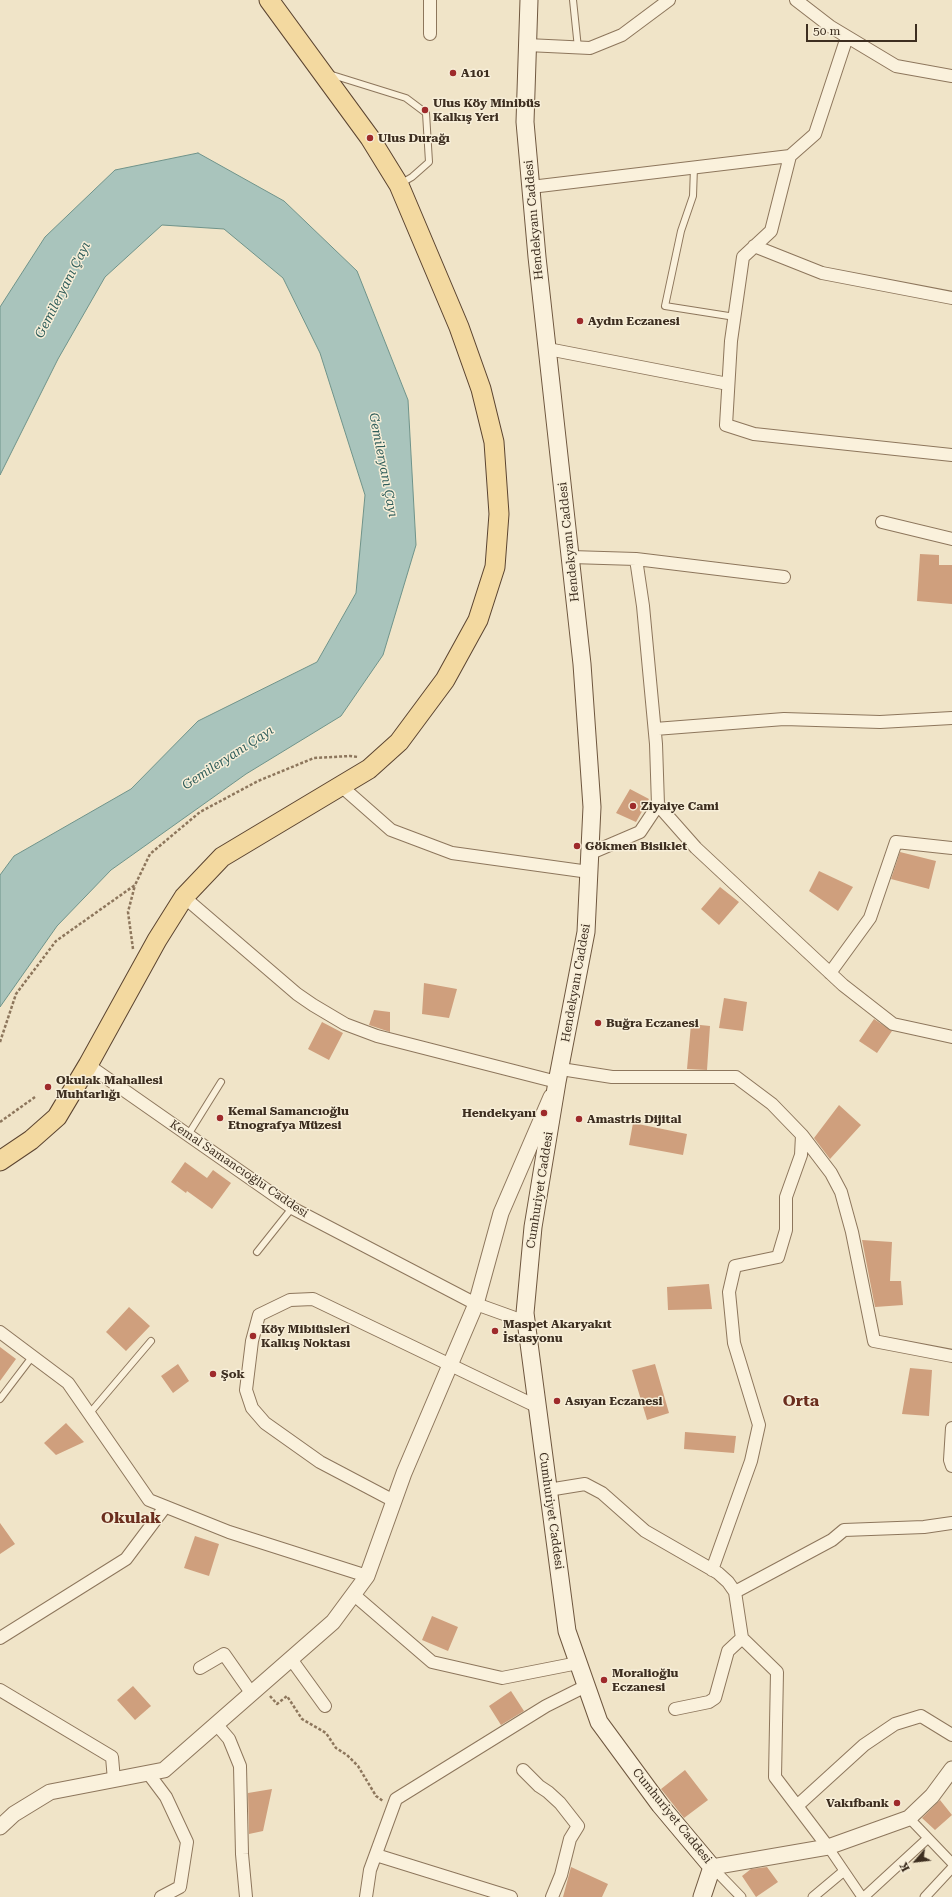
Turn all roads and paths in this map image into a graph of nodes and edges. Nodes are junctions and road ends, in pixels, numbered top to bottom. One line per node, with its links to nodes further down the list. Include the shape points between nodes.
1 (269, 0): 11 (main road)
2 (430, 0): 7 (street)
3 (530, 0): 9 (main road, Hendekyanı Caddesi)
4 (573, 0): 10 (lane)
5 (669, 0): 10 (street, via 622,35 590,48)
6 (796, 0): 8 (street)
7 (430, 34)
8 (847, 37): 12 (street, via 896,66); 13 (street, via 815,134)
9 (527, 45): 10 (street); 16 (main road, Hendekyanı Caddesi, via 525,122)
10 (578, 48)
11 (321, 71): 15 (main road, via 370,138); 15 (lane, via 406,98 426,113 429,162)
12 (952, 76)
13 (790, 156): 14 (street); 17 (street, via 771,231)
14 (694, 167): 16 (street); 19 (lane, via 692,196 681,231 665,306)
15 (399, 185): 30 (main road, via 459,327 481,389 494,442 499,514 495,567 478,620 445,680 399,742)
16 (531, 187): 20 (main road, Hendekyanı Caddesi)
17 (754, 246): 18 (street, via 822,273); 19 (street, via 743,256)
18 (952, 298)
19 (735, 317): 21 (street)
20 (548, 349): 21 (street); 25 (main road, Hendekyanı Caddesi)
21 (728, 384): 22 (street, via 726,425 754,434)
22 (952, 455)
23 (882, 522): 24 (street)
24 (952, 539)
25 (571, 557): 26 (street); 34 (main road, Hendekyanı Caddesi, via 592,799)
26 (636, 559): 27 (street); 29 (street, via 643,606)
27 (784, 577)
28 (952, 718): 29 (street, via 880,722 784,719)
29 (654, 729): 32 (street)
30 (378, 761): 31 (main road); 36 (path, via 350,756 314,758 258,781 200,812 150,854)
31 (341, 786): 35 (street, via 391,830 452,853); 37 (main road, via 222,857)
32 (658, 805): 34 (street, via 640,832); 39 (street, via 696,848)
33 (952, 848): 39 (street, via 896,842 870,918)
34 (591, 854): 35 (main road, Hendekyanı Caddesi)
35 (589, 872): 43 (main road, Hendekyanı Caddesi, via 586,932)
36 (135, 885): 38 (path, via 128,912 132,946); 41 (path, via 56,941 16,994)
37 (184, 897): 38 (main road); 43 (street, via 297,994 345,1024 377,1036)
38 (140, 970): 42 (main road)
39 (830, 973): 40 (street, via 893,1024)
40 (952, 1037)
41 (0, 1042)
42 (88, 1065): 47 (street, Kemal Samancıoğlu Caddesi); 49 (main road, via 57,1117 31,1140)
43 (559, 1076): 48 (street, via 736,1077 772,1104); 52 (street, via 502,1213); 53 (main road, Cumhuriyet Caddesi, via 533,1227)
44 (221, 1082): 47 (lane)
45 (34, 1097): 46 (path)
46 (0, 1122)
47 (188, 1135): 50 (street, Kemal Samancıoğlu Caddesi)
48 (802, 1135): 57 (street, via 831,1173 841,1192 852,1232 874,1341); 68 (street, via 802,1155 786,1197 786,1230 778,1257 735,1266 729,1292 734,1343 759,1425 752,1461)
49 (0, 1161)
50 (292, 1208): 51 (lane); 52 (street, Kemal Samancıoğlu Caddesi)
51 (257, 1252)
52 (476, 1304): 53 (street, Kemal Samancıoğlu Caddesi); 58 (street)
53 (526, 1322): 60 (main road, Cumhuriyet Caddesi)
54 (0, 1332): 56 (street)
55 (151, 1341): 61 (lane)
56 (32, 1356): 59 (lane); 61 (street, via 68,1383)
57 (952, 1356)
58 (451, 1364): 60 (street); 65 (street); 65 (street, via 313,1299 290,1300 259,1315 252,1341 246,1390 252,1408 266,1423 320,1462)
59 (0, 1399)
60 (538, 1407): 64 (main road, Cumhuriyet Caddesi)
61 (89, 1414): 66 (street, via 149,1500)
62 (952, 1428): 63 (street)
63 (952, 1466)
64 (548, 1490): 68 (street, via 585,1484 602,1493 645,1531); 75 (main road, Cumhuriyet Caddesi, via 567,1631)
65 (394, 1501): 69 (street)
66 (165, 1507): 69 (street, via 229,1532); 72 (street, via 126,1558)
67 (952, 1522): 70 (street, via 924,1527 844,1530 832,1540)
68 (712, 1570): 70 (street, via 728,1582)
69 (367, 1576): 71 (street)
70 (735, 1592): 73 (street)
71 (353, 1594): 74 (street, via 332,1622); 75 (street, via 432,1662 502,1678)
72 (0, 1638)
73 (742, 1638): 81 (street, via 728,1651 715,1698 709,1702); 88 (street, via 777,1672 775,1777)
74 (291, 1659): 79 (street); 80 (street)
75 (578, 1663): 77 (main road, Cumhuriyet Caddesi)
76 (200, 1668): 79 (street, via 224,1654)
77 (586, 1686): 89 (street, via 546,1706 437,1773 396,1799); 96 (main road, Cumhuriyet Caddesi, via 599,1722 660,1805)
78 (0, 1690): 87 (street, via 112,1757)
79 (257, 1690): 82 (street); 89 (path, via 277,1704 287,1696 302,1719 326,1733 336,1748 358,1766 376,1796)
80 (326, 1706)
81 (675, 1709)
82 (217, 1725): 86 (street, via 164,1770); 100 (street, via 229,1739 240,1766 242,1854)
83 (952, 1735): 88 (street, via 921,1716 895,1724 864,1745)
84 (952, 1769): 90 (street, via 932,1796)
85 (523, 1770): 103 (street, via 560,1803 578,1826 570,1839 561,1875)
86 (148, 1773): 87 (street); 99 (street, via 166,1797 186,1842 180,1887)
87 (114, 1780): 91 (street, via 50,1792 14,1814)
88 (797, 1806): 93 (street)
89 (393, 1808): 94 (street)
90 (909, 1818): 92 (street); 93 (street)
91 (0, 1827)
92 (927, 1838): 95 (street); 107 (street)
93 (828, 1847): 96 (street); 98 (street)
94 (376, 1856): 101 (street, via 370,1870); 102 (street)
95 (952, 1863)
96 (712, 1866): 104 (main road, Cumhuriyet Caddesi); 105 (street)
97 (952, 1868): 108 (street)
98 (844, 1871): 106 (street); 107 (street)
99 (161, 1897)
100 (246, 1897)
101 (366, 1897)
102 (511, 1897)
103 (552, 1897)
104 (702, 1897)
105 (741, 1897)
106 (813, 1897)
107 (863, 1897)
108 (925, 1897)

